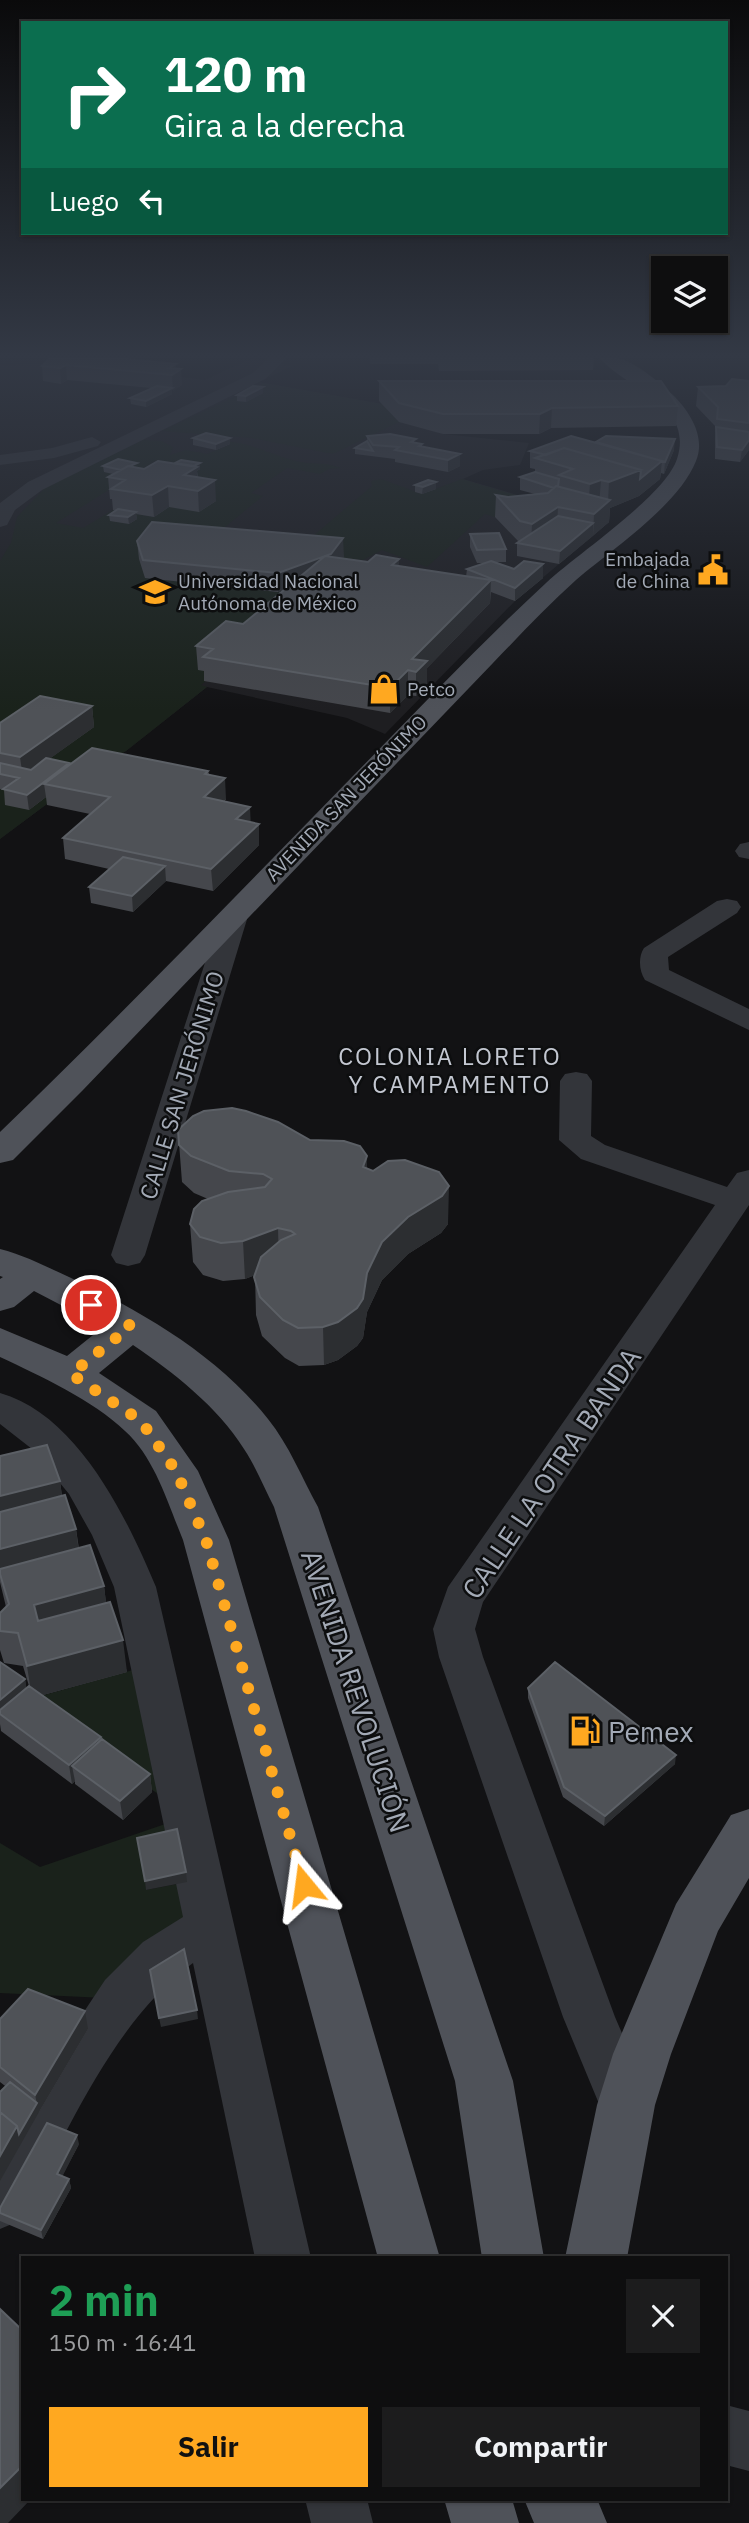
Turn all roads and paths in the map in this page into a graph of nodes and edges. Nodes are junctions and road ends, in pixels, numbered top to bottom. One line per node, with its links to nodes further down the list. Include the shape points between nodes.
1 (56, 476): 3 (street)
2 (678, 476): 7 (main road, AVENIDA SAN JERÓNIMO, via 562,580 416,723)
3 (35, 486): 4 (street); 5 (street, via 7,507)
4 (0, 488)
5 (0, 521)
6 (727, 907): 8 (street, via 654,954 655,974)
7 (234, 916): 10 (main road, AVENIDA SAN JERÓNIMO); 12 (street, CALLE SAN JERÓNIMO)
8 (749, 1021)
9 (576, 1081): 11 (street, via 575,1140 593,1152)
10 (0, 1152)
11 (742, 1190): 20 (street, CALLE LA OTRA BANDA, via 463,1598 454,1629 589,2017)
12 (128, 1255)
13 (10, 1278): 14 (main road, AVENIDA REVOLUCIÓN)
14 (131, 1326): 16 (main road); 24 (main road, AVENIDA REVOLUCIÓN, via 200,1373 253,1429 296,1507 484,2081)
15 (0, 1341): 16 (main road)
16 (71, 1374): 23 (main road, via 141,1421 176,1471 206,1540)
17 (0, 1406): 19 (street, via 62,1458 121,1550 135,1587)
18 (749, 1830): 20 (main road, via 695,1921)
19 (210, 1928): 21 (street, via 159,1958 114,2004); 22 (street)
20 (626, 2105): 25 (main road)
21 (0, 2202)
22 (283, 2256)
23 (408, 2256)
24 (513, 2256)
25 (597, 2256)
26 (728, 2436): 27 (street)
27 (749, 2441)
28 (336, 2501): 32 (street)
29 (479, 2501): 33 (main road)
30 (550, 2501): 34 (main road)
31 (559, 2501): 35 (main road)
32 (342, 2523)
33 (485, 2523)
34 (545, 2523)
35 (573, 2523)

